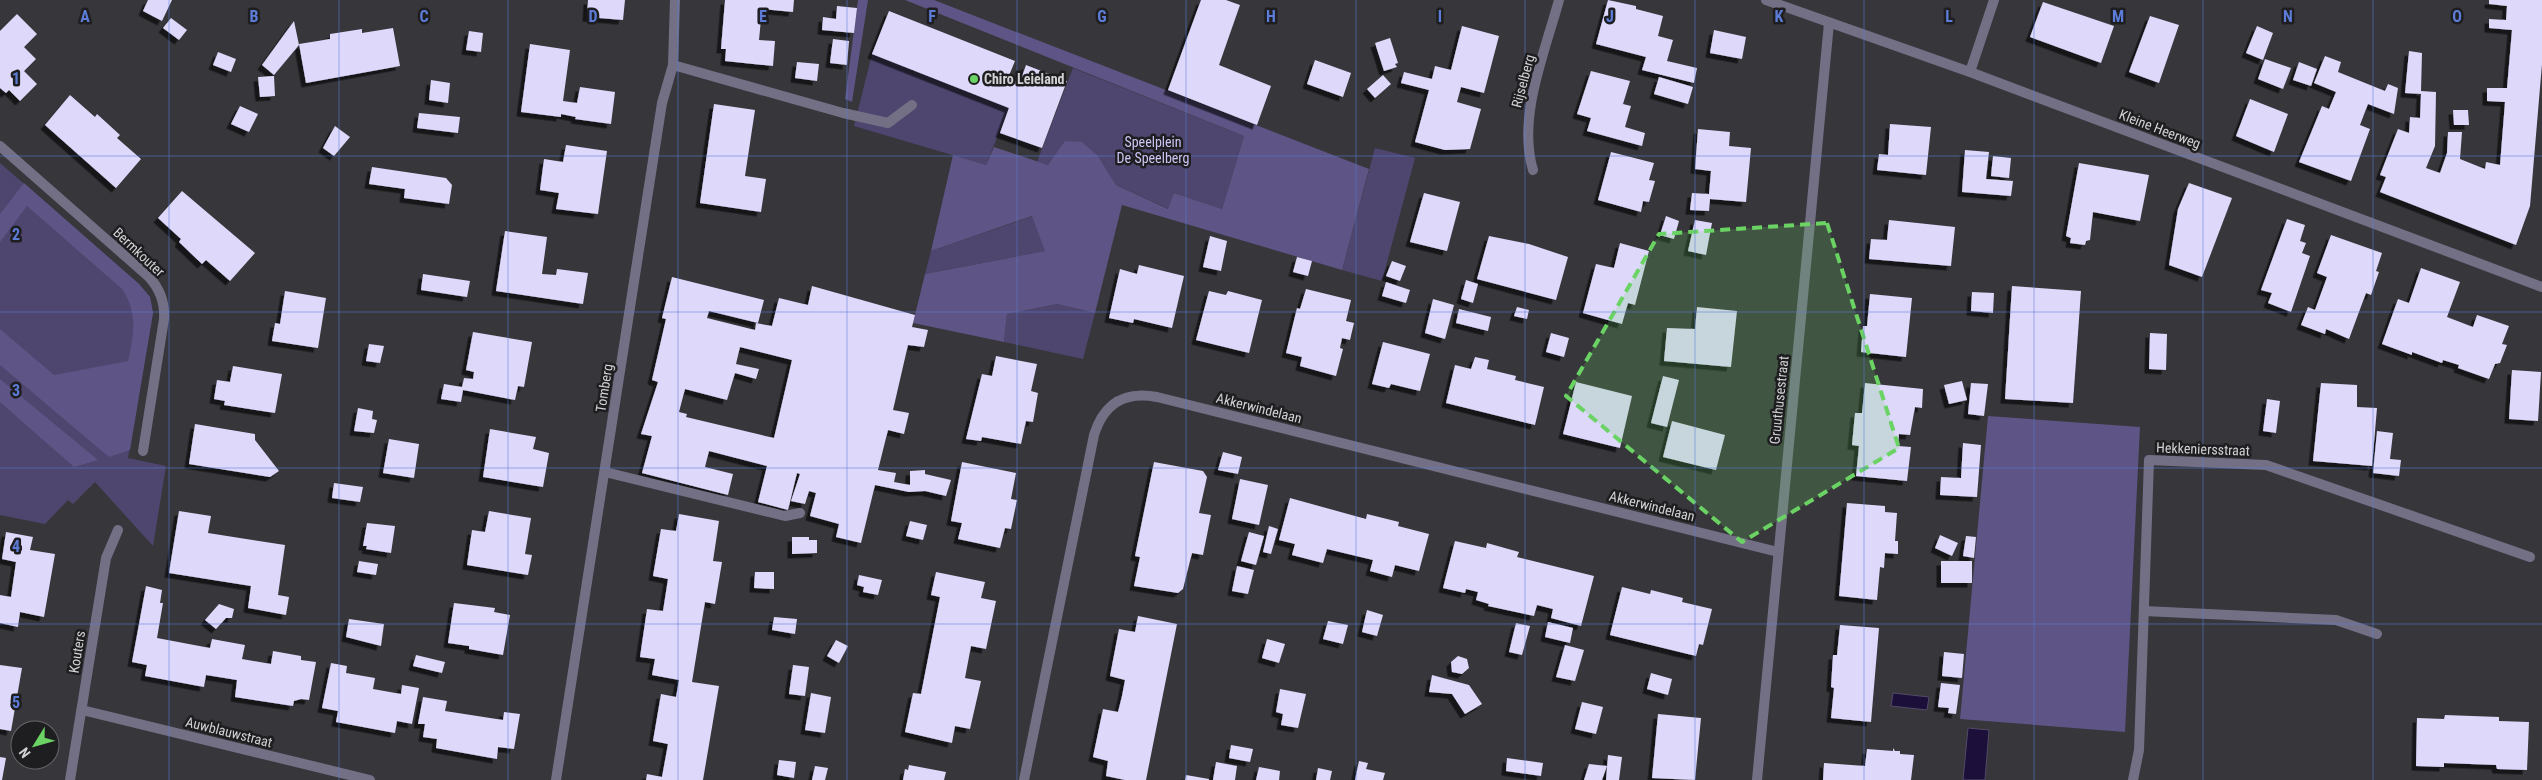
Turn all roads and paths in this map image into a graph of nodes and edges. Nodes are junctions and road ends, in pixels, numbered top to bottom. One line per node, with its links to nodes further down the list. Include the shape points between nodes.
1 (675, 0): 6 (street, Tomberg)
2 (1559, 0): 10 (street, Rijselberg, via 1528,115 1527,143)
3 (1766, 0): 5 (street, Kleine Heerweg)
4 (1994, 0): 7 (street)
5 (1829, 23): 7 (street, Kleine Heerweg); 16 (street, Gruuthusestraat)
6 (673, 65): 8 (street, via 888,124); 13 (street, Tomberg, via 662,103)
7 (1970, 72): 11 (street, Kleine Heerweg)
8 (912, 105)
9 (0, 146): 12 (street, Bermkouter, via 149,277 159,292 164,318)
10 (1533, 170)
11 (2542, 287)
12 (143, 451)
13 (605, 472): 14 (street, via 785,516); 23 (street, Tomberg)
14 (800, 513)
15 (118, 530): 20 (street, Kouters, via 106,558)
16 (1778, 552): 24 (street, Akkerwindelaan, via 1157,397 1137,394 1127,397 1105,412 1094,434); 25 (street, Gruuthusestraat)
17 (2530, 557): 18 (street, Hekkeniersstraat, via 2266,465 2149,460)
18 (2144, 611): 19 (street, via 2336,620); 26 (street, Hekkeniersstraat, via 2139,750)
19 (2377, 634)
20 (82, 710): 21 (street, Kouters); 22 (street, Auwblauwstraat)
21 (70, 780)
22 (370, 780)
23 (556, 780)
24 (1024, 780)
25 (1757, 780)
26 (2133, 780)

